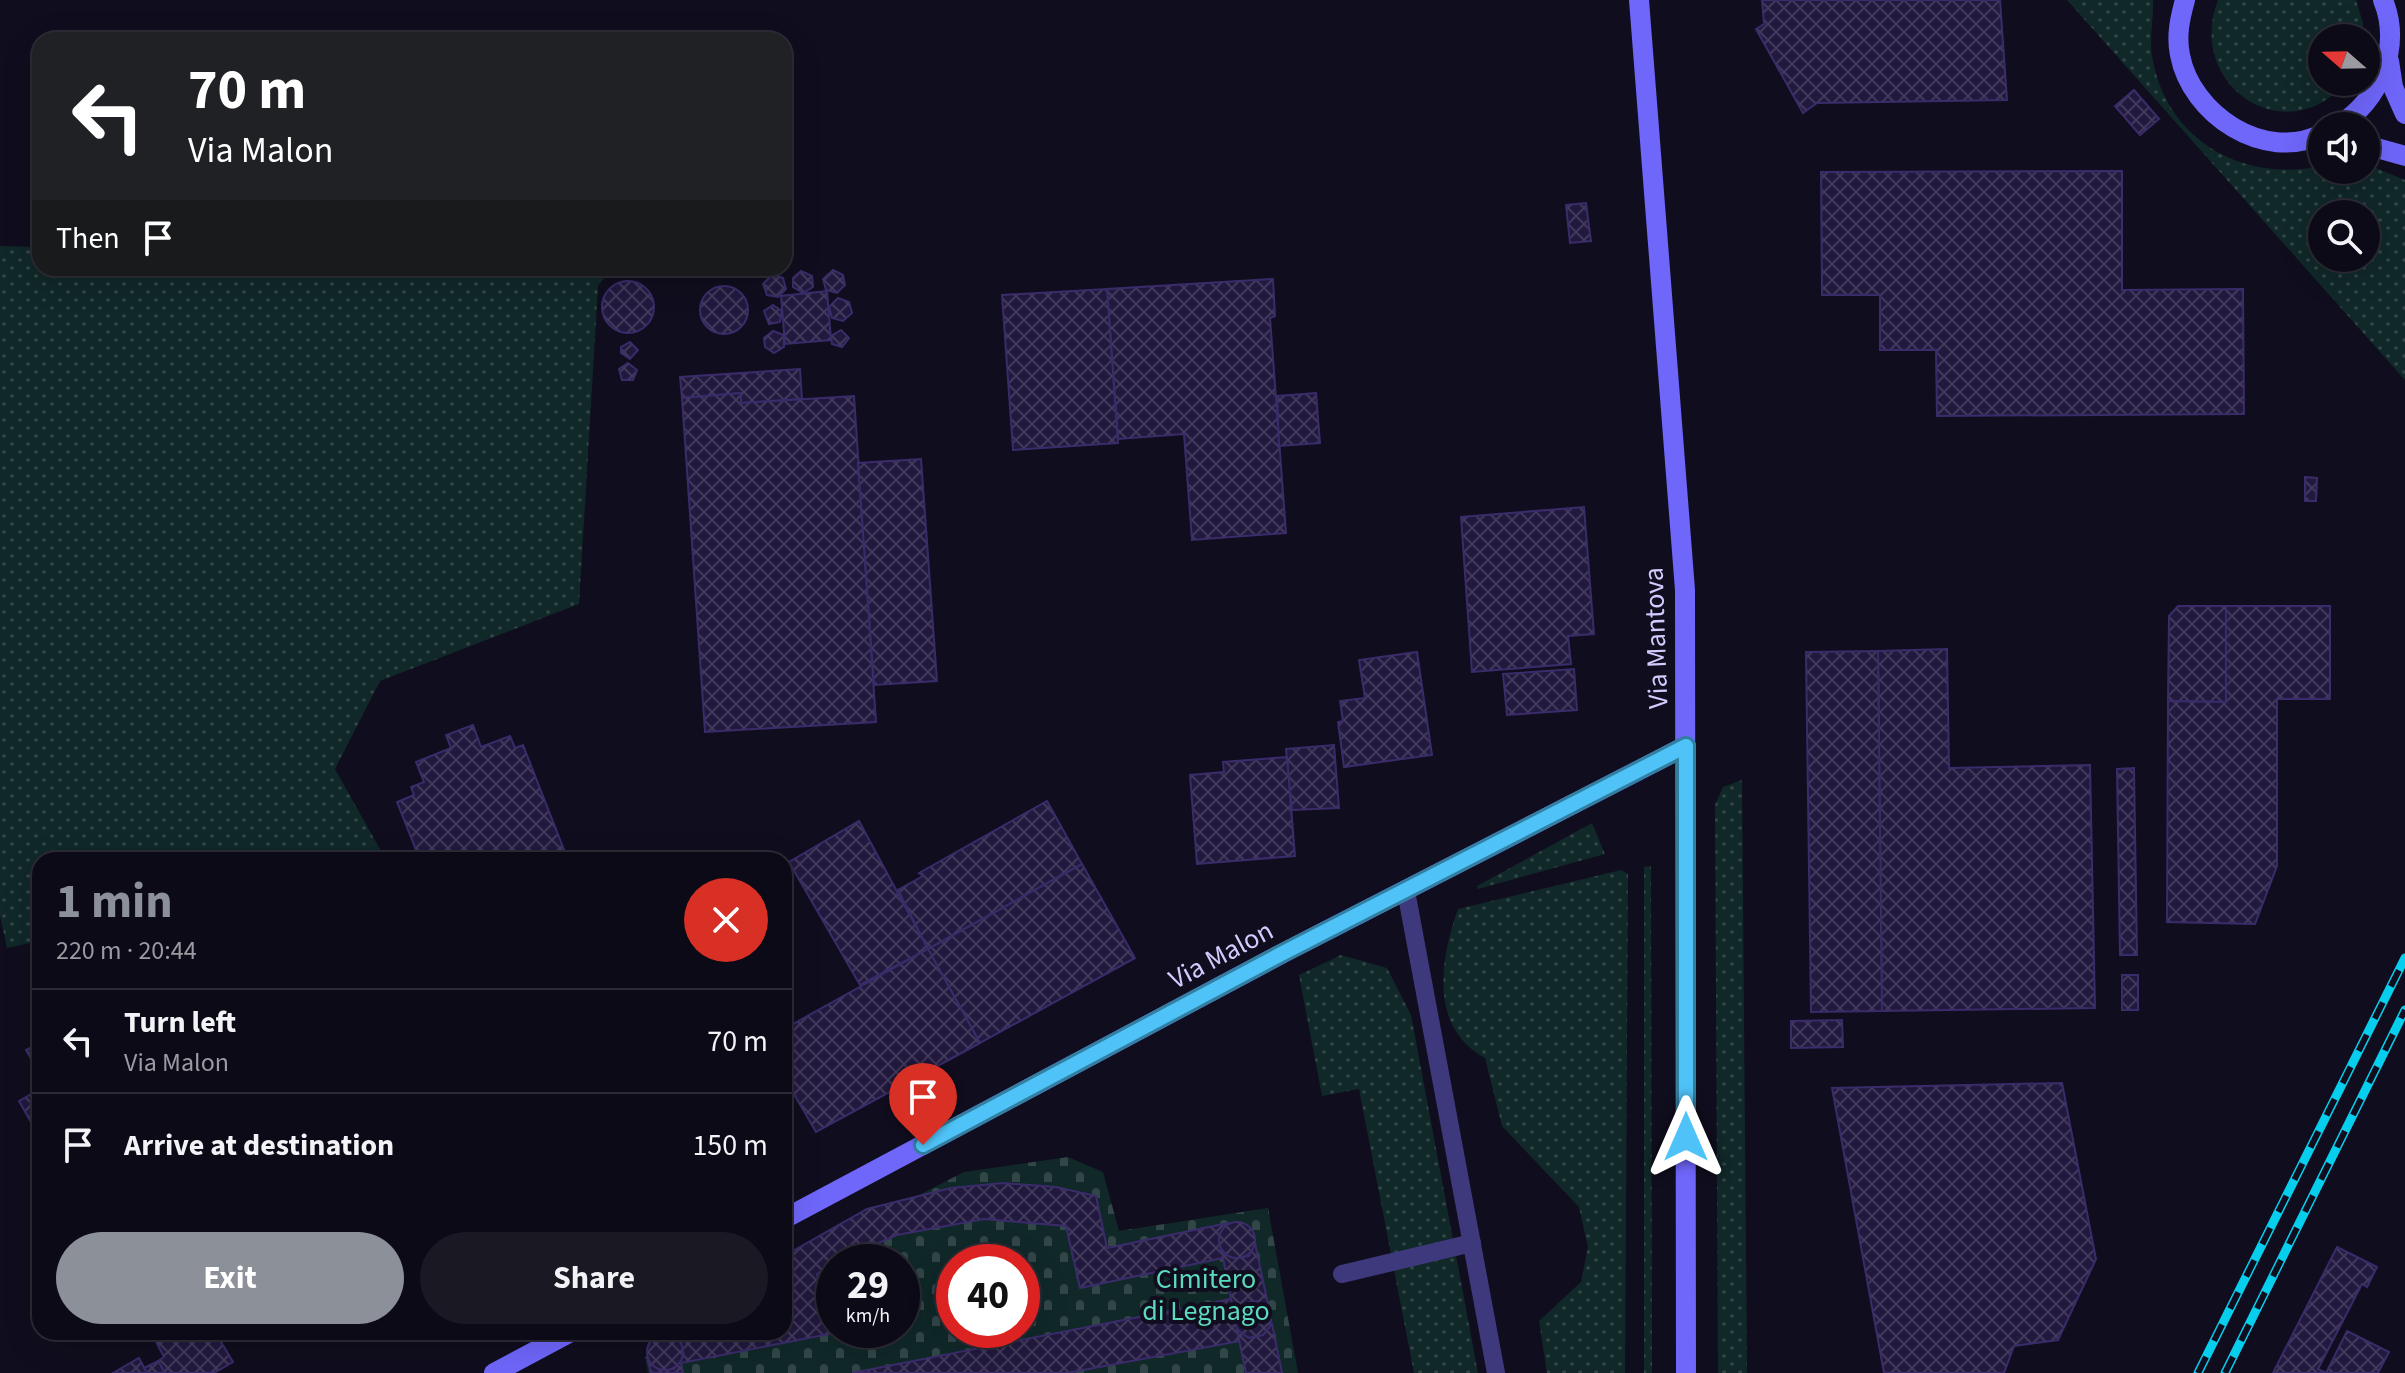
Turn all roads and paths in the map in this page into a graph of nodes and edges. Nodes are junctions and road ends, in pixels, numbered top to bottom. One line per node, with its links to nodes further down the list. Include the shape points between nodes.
1 (1639, 0): 12 (street, Via Mantova, via 1685,590)
2 (2169, 0): 5 (street)
3 (2185, 0): 5 (street)
4 (2383, 0): 6 (street)
5 (2180, 55): 9 (street, via 2192,89 2215,116 2246,135 2281,142)
6 (2389, 56): 7 (street, via 2380,82); 8 (street, via 2393,87)
7 (2356, 112)
8 (2405, 114)
9 (2308, 138)
10 (2380, 149): 11 (street)
11 (2405, 156)
12 (1686, 746): 13 (street, Via Malon); 20 (street, Via Mantova)
13 (1406, 891): 14 (street, Via Malon); 15 (lane)
14 (792, 1215)
15 (1472, 1243): 16 (lane); 19 (lane)
16 (1342, 1274)
17 (556, 1340): 18 (street)
18 (494, 1373)
19 (1496, 1373)
20 (1686, 1373)

